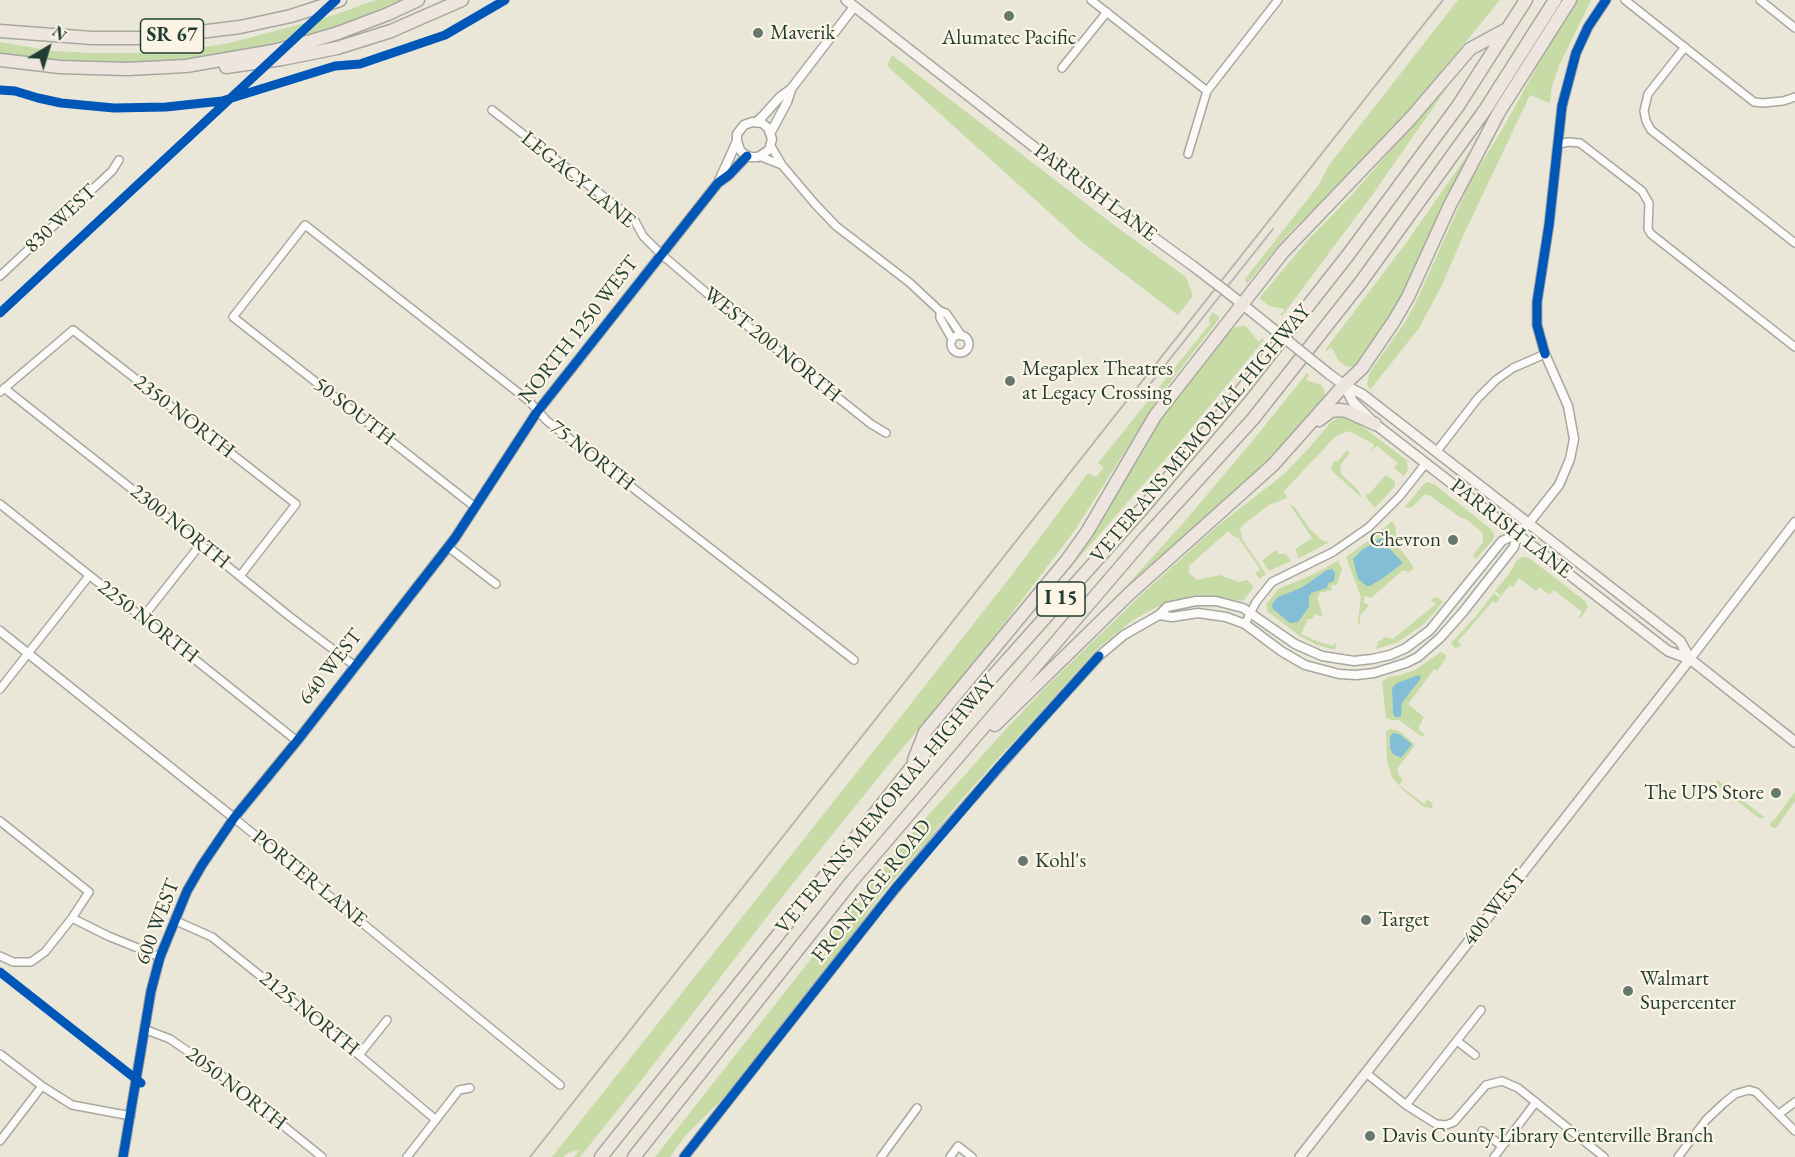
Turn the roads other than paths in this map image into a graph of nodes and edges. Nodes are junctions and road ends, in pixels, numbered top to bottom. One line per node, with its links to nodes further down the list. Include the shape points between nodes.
1 (324, 0): 16 (highway)
2 (340, 0): 16 (highway, SR 67)
3 (418, 0): 22 (highway, SR 67, via 338,33 273,51)
4 (462, 0): 22 (highway, via 391,31 337,48 207,70)
5 (846, 0): 14 (main road, PARRISH LANE)
6 (1091, 0): 15 (street)
7 (1278, 0): 25 (street)
8 (1526, 0): 18 (highway, VETERANS MEMORIAL HIGHWAY / I 15)
9 (1555, 0): 81 (highway, VETERANS MEMORIAL HIGHWAY / I 15, via 1485,110 1361,282 1252,420 1145,538)
10 (1570, 0): 49 (highway, via 1494,122 1394,321 1362,368)
11 (1606, 0): 31 (street, FRONTAGE ROAD, via 1576,53 1562,106)
12 (1625, 0): 20 (street)
13 (1760, 0): 17 (street)
14 (857, 3): 24 (street); 42 (main road, PARRISH LANE, bridge, via 1102,200)
15 (1107, 12): 23 (street); 25 (street)
16 (291, 16): 19 (highway, SR 67, via 151,38)
17 (1795, 28)
18 (1506, 29): 42 (highway, via 1470,49 1411,118 1298,234); 80 (highway, VETERANS MEMORIAL HIGHWAY / I 15, via 1458,106 1238,395 1143,508)
19 (0, 31)
20 (1685, 47): 26 (street, via 1754,102); 39 (street, via 1648,94 1644,111 1651,130)
21 (0, 60): 22 (highway, SR 67, via 115,69)
22 (186, 66)
23 (1062, 68)
24 (791, 89): 28 (street); 29 (street)
25 (1207, 91): 33 (street)
26 (1795, 97)
27 (492, 110): 40 (street, LEGACY LANE, via 634,220)
28 (756, 122): 29 (street); 30 (street, via 740,129)
29 (771, 132): 32 (street)
30 (737, 141): 34 (street); 38 (street, NORTH 1250 WEST)
31 (1558, 144): 47 (street, via 1580,143 1642,191 1649,203 1647,222 1651,234); 48 (street, FRONTAGE ROAD, via 1537,302 1537,325)
32 (771, 146): 35 (street); 37 (street)
33 (1188, 154)
34 (747, 156): 35 (street); 38 (street, NORTH 1250 WEST)
35 (759, 156): 37 (street)
36 (119, 160): 41 (street, 830 WEST, via 112,171)
37 (782, 165): 43 (street, via 837,226)
38 (718, 183): 40 (street, NORTH 1250 WEST)
39 (1795, 243)
40 (661, 254): 51 (street, NORTH 1250 WEST); 53 (street, WEST 200 NORTH, via 716,302)
41 (2, 271)
42 (1242, 304): 49 (main road, PARRISH LANE, bridge); 80 (highway, via 1155,416 1099,514 1067,560 925,732)
43 (940, 311): 45 (street, via 946,313); 46 (street)
44 (233, 317): 51 (street, 75 NORTH, via 305,225 529,401); 58 (street, 50 SOUTH)
45 (962, 336): 46 (street); 46 (street, via 969,343 963,353 953,350)
46 (952, 339)
47 (1795, 347)
48 (1545, 354): 54 (street, via 1496,380); 60 (street, FRONTAGE ROAD, via 1568,406 1574,439 1559,485)
49 (1344, 385): 52 (main road, PARRISH LANE, via 1353,402); 54 (main road, PARRISH LANE, via 1362,393); 56 (highway)
50 (2, 390): 63 (street, 2300 NORTH); 66 (street, 2350 NORTH, via 73,330 296,504)
51 (537, 412): 58 (street, NORTH 1250 WEST); 75 (street, 75 NORTH)
52 (1376, 424): 55 (main road, PARRISH LANE); 56 (highway, via 1347,411 1331,411 1270,476)
53 (886, 433)
54 (1437, 451): 60 (main road, PARRISH LANE)
55 (1426, 464): 61 (main road, PARRISH LANE); 68 (street, via 1369,527 1333,552 1272,582)
56 (1250, 486): 81 (highway, via 1129,594)
57 (0, 504): 65 (street, 2250 NORTH)
58 (476, 507): 62 (street, NORTH 1250 WEST)
59 (1795, 522): 74 (street)
60 (1529, 523): 61 (street, FRONTAGE ROAD); 74 (main road, PARRISH LANE, via 1680,641)
61 (1517, 534): 68 (street, FRONTAGE ROAD, via 1504,539 1430,630 1406,648 1381,658 1346,660 1316,654); 71 (street, FRONTAGE ROAD, via 1514,547 1440,638 1418,657 1392,669 1356,675 1305,665); 74 (main road, PARRISH LANE, via 1668,651)
62 (455, 538): 64 (street, 640 WEST)
63 (200, 545): 66 (street, 2300 NORTH); 70 (street)
64 (448, 547): 67 (street); 76 (street, 640 WEST)
65 (89, 576): 70 (street, 2250 NORTH); 73 (street)
66 (240, 576): 76 (street, 2300 NORTH)
67 (496, 584)
68 (1251, 612): 69 (street, FRONTAGE ROAD, via 1206,600 1167,607); 71 (street)
69 (1159, 615): 71 (street, FRONTAGE ROAD, via 1208,613); 115 (street, FRONTAGE ROAD, via 1124,635 1099,656 999,767 884,903)
70 (143, 617): 78 (street, 2250 NORTH)
71 (1245, 624)
72 (0, 631): 73 (street, PORTER LANE)
73 (28, 654): 77 (street); 82 (street, PORTER LANE)
74 (1690, 659): 79 (main road, PARRISH LANE); 95 (main road, 400 WEST)
75 (854, 660)
76 (355, 666): 78 (street, 640 WEST)
77 (0, 688)
78 (297, 741): 82 (street, 640 WEST)
79 (1795, 742)
80 (911, 768): 113 (highway, VETERANS MEMORIAL HIGHWAY / I 15)
81 (945, 774): 114 (highway, VETERANS MEMORIAL HIGHWAY / I 15, via 852,880)
82 (234, 818): 85 (street, 600 WEST, via 202,865); 96 (street, PORTER LANE)
83 (0, 821): 84 (street, via 90,892)
84 (72, 918): 86 (street, via 45,952 30,962 13,962); 87 (street)
85 (174, 920): 87 (street, 600 WEST); 93 (street, 2125 NORTH, via 212,937)
86 (0, 956)
87 (160, 957): 90 (street, 600 WEST)
88 (1481, 1010): 91 (street)
89 (387, 1020): 93 (street)
90 (144, 1029): 104 (street, 600 WEST); 111 (street, 2050 NORTH, via 170,1039 212,1068)
91 (1457, 1041): 94 (street); 101 (street)
92 (0, 1054): 97 (street)
93 (359, 1055): 105 (street, 2125 NORTH)
94 (1475, 1055)
95 (1366, 1073): 101 (street); 119 (main road, 400 WEST)
96 (560, 1085)
97 (42, 1086): 104 (street, via 72,1106); 108 (street)
98 (470, 1088): 105 (street, via 459,1090)
99 (1536, 1102): 101 (street, via 1502,1081 1486,1085 1454,1122 1446,1125 1436,1124); 109 (street); 121 (street)
100 (1795, 1102): 103 (street)
101 (1406, 1104)
102 (917, 1108): 116 (street)
103 (1779, 1114): 107 (street); 122 (street, via 1756,1092 1735,1094 1706,1120)
104 (131, 1116): 110 (street, 600 WEST)
105 (436, 1120): 112 (street)
106 (1482, 1131): 109 (street)
107 (1795, 1131)
108 (0, 1141)
109 (1502, 1146): 120 (street)
110 (123, 1157)
111 (322, 1157)
112 (407, 1157)
113 (601, 1157)
114 (634, 1157)
115 (684, 1157)
116 (881, 1157)
117 (950, 1157): 118 (street, via 958,1146)
118 (972, 1157)
119 (1300, 1157)
120 (1494, 1157)
121 (1604, 1157)
122 (1678, 1157)

